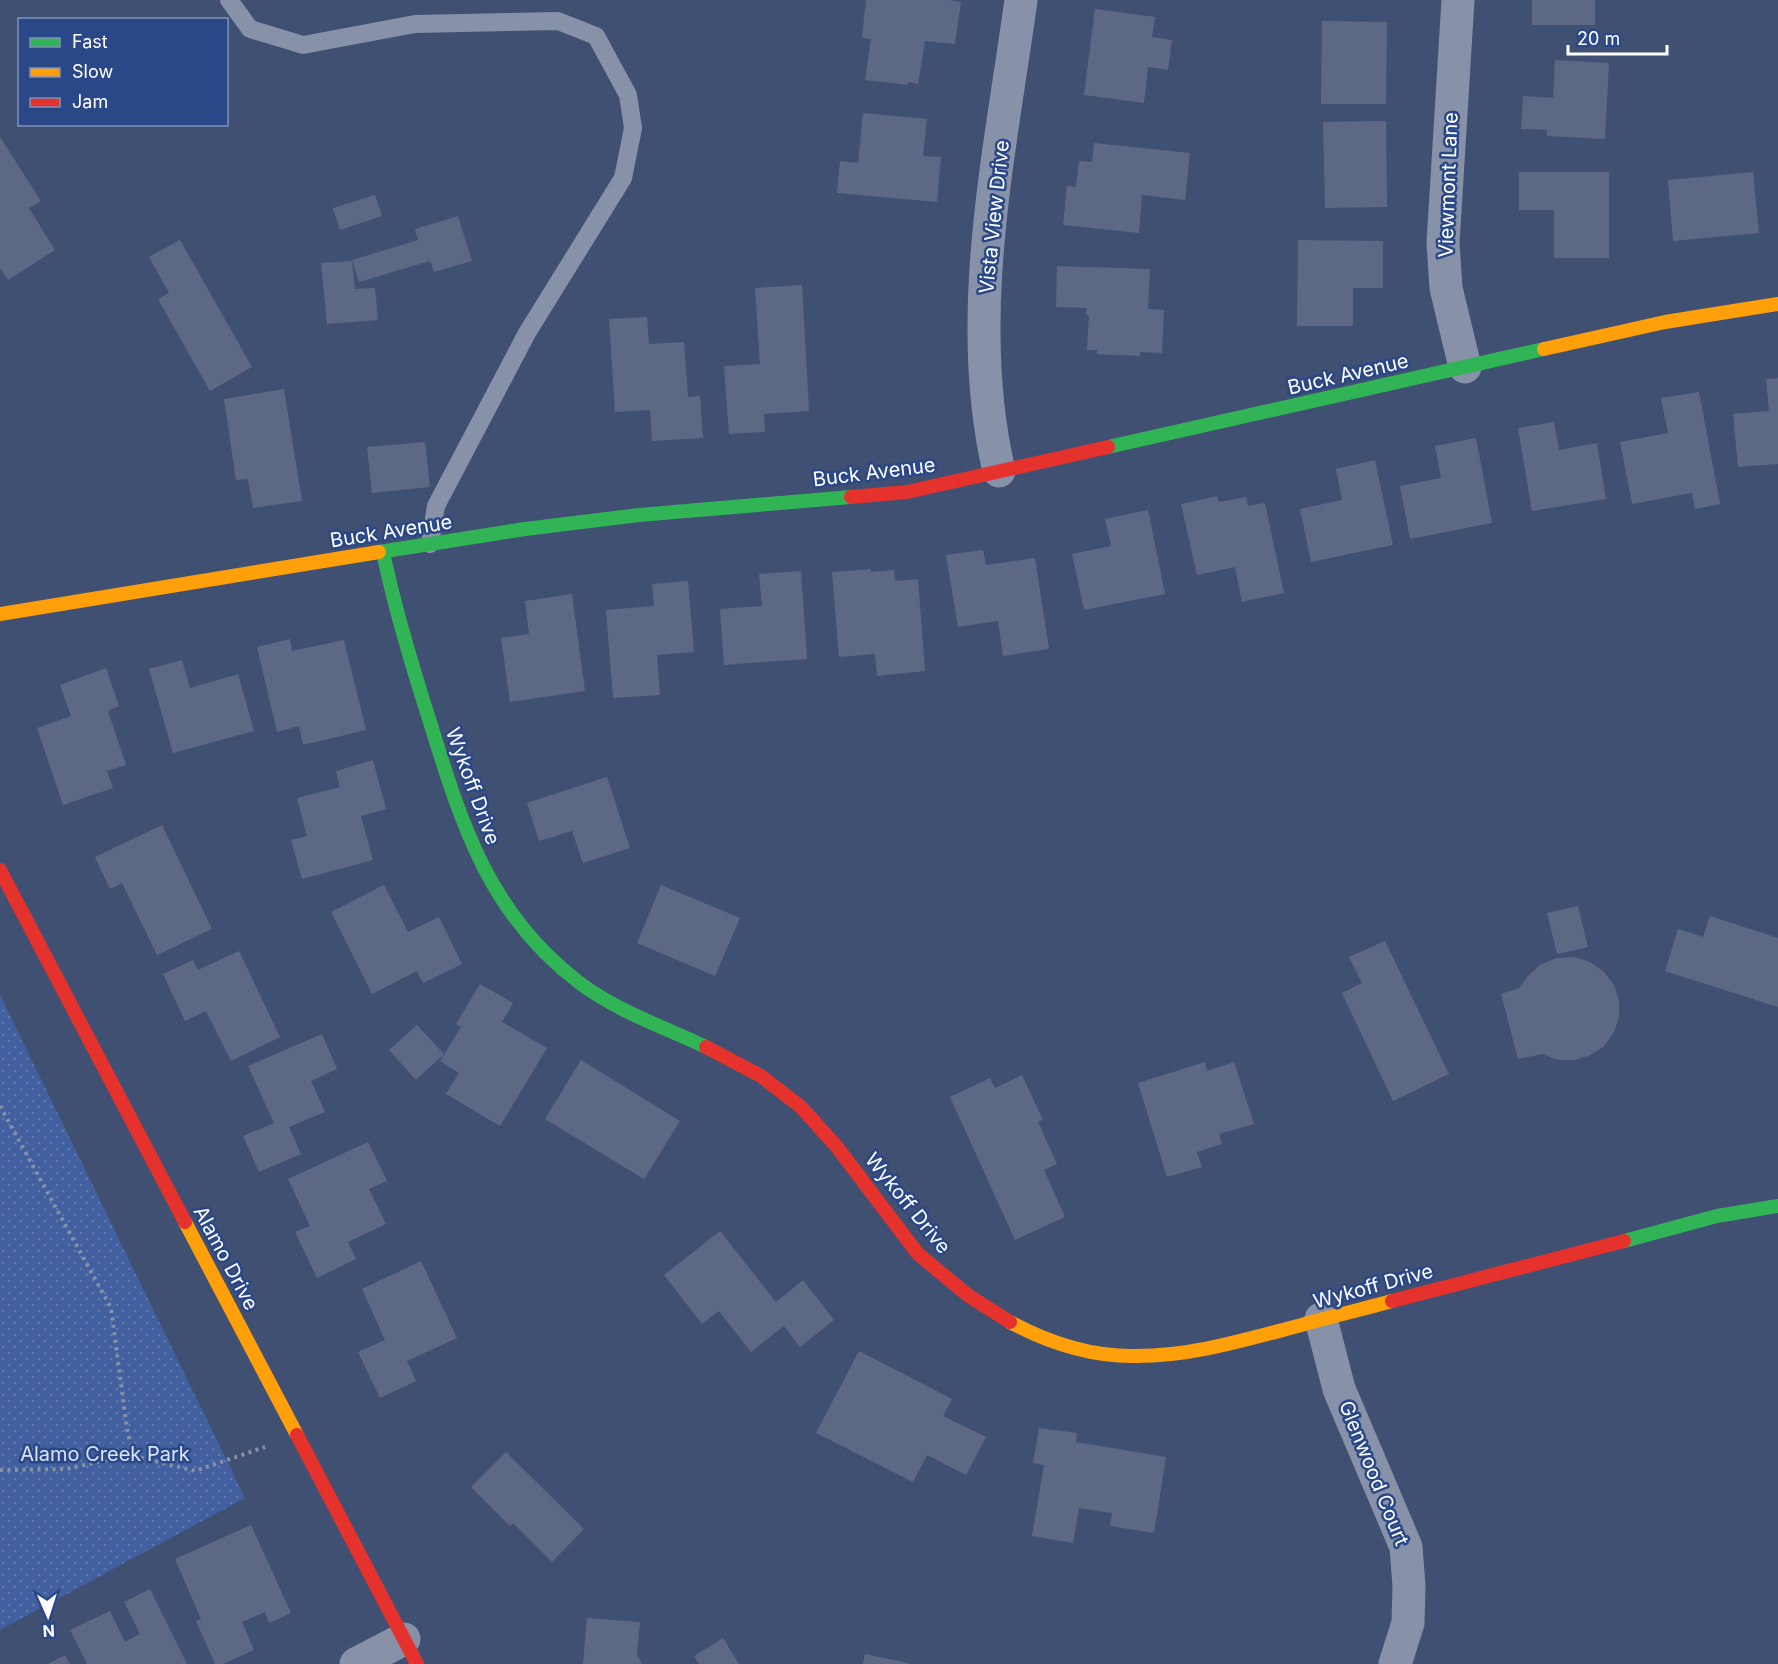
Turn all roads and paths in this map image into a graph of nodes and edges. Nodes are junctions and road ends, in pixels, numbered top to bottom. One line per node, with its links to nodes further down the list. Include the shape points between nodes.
1 (229, 0): 7 (lane, via 250,29 303,45 415,24 558,21 596,36 628,95 633,128 623,178 527,333 436,506)
2 (1021, 0): 6 (street, Vista View Drive, via 986,248 984,358 991,435)
3 (1458, 0): 5 (street, Viewmont Lane, via 1443,243 1446,288)
4 (1778, 304): 5 (street, Buck Avenue, via 1665,322)
5 (1465, 367): 6 (street, Buck Avenue)
6 (999, 471): 7 (street, Buck Avenue, via 907,492 639,514)
7 (429, 544): 8 (street, Buck Avenue)
8 (383, 552): 9 (street, Buck Avenue); 13 (street, Wykoff Drive, via 409,656 460,819 506,907 553,961 604,1000 729,1056 782,1091 816,1122 921,1257 981,1306 1012,1325 1052,1341 1103,1354 1153,1357)
9 (0, 614)
10 (0, 870): 14 (street, Alamo Drive)
11 (0, 1106): 15 (path, via 111,1308)
12 (1778, 1206): 13 (street, Wykoff Drive, via 1718,1216)
13 (1321, 1319): 19 (street, Glenwood Court, via 1339,1389 1406,1546 1408,1623)
14 (297, 1435): 15 (path, via 195,1471); 17 (street, Alamo Drive)
15 (130, 1455): 16 (path, via 66,1469)
16 (0, 1470)
17 (410, 1651): 18 (street)
18 (356, 1664)
19 (1395, 1664)

